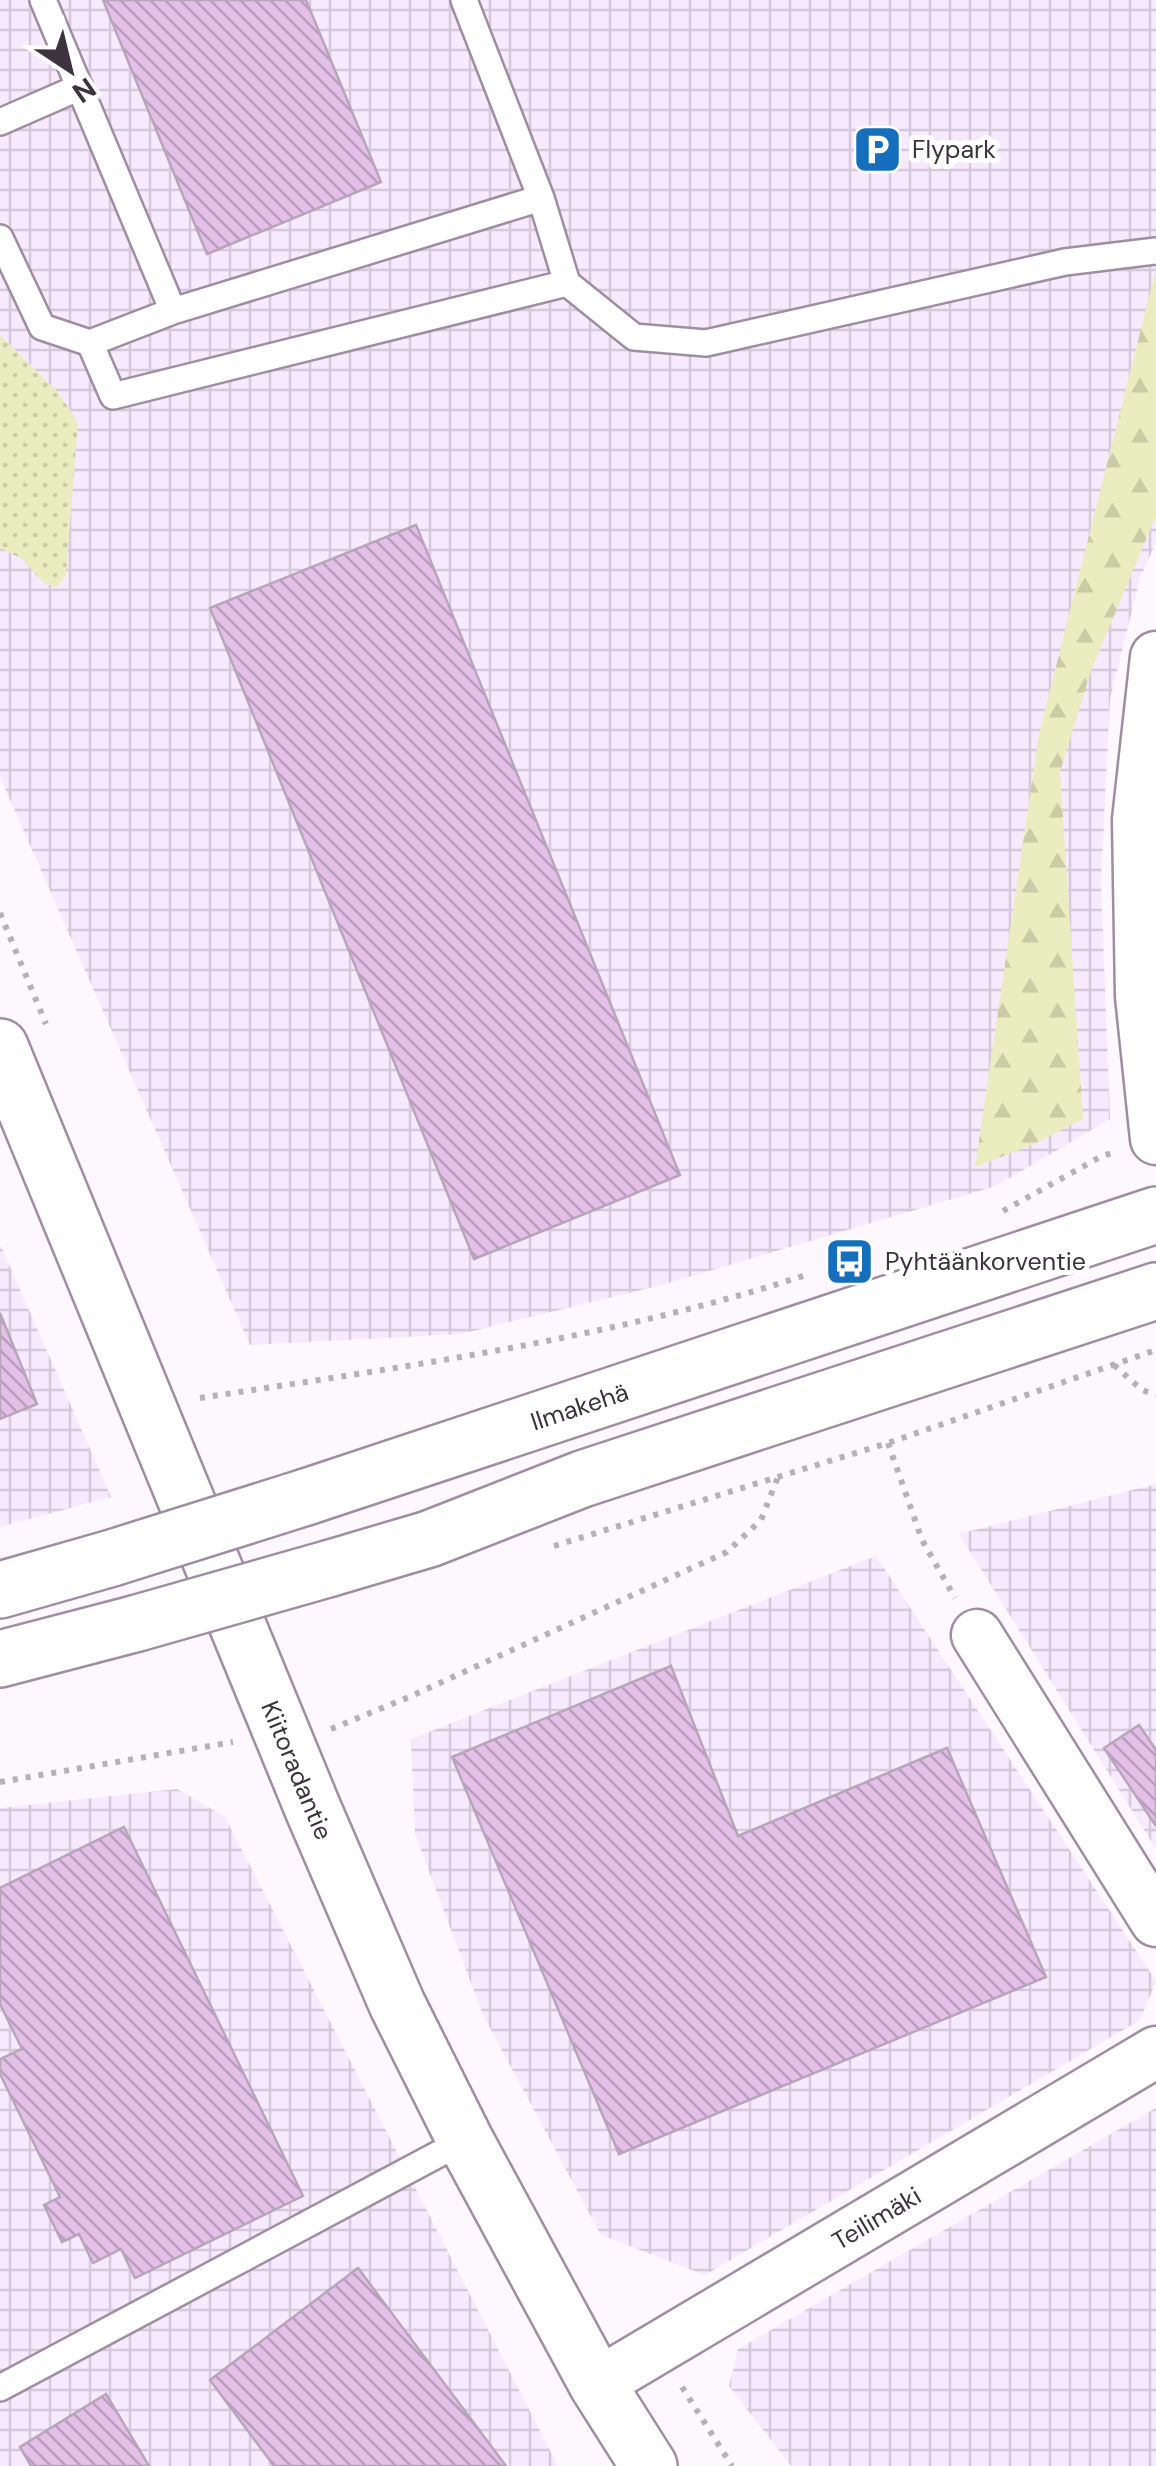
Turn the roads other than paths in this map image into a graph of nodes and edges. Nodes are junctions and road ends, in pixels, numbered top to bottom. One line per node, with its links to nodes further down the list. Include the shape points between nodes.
1 (43, 0): 3 (lane)
2 (464, 0): 5 (lane)
3 (80, 87): 4 (lane); 9 (lane)
4 (0, 122)
5 (541, 198): 8 (lane); 9 (lane)
6 (0, 238): 10 (lane, via 42,327)
7 (1156, 251): 8 (lane, via 1064,262 706,342 634,337)
8 (568, 283): 10 (lane, via 113,396)
9 (173, 311): 10 (lane)
10 (90, 343)
11 (1156, 657): 13 (street, via 1138,820)
12 (26, 1043): 21 (main road, Kiitoradantie, via 313,1809)
13 (1138, 1145)
14 (1156, 1215): 16 (main road, Ilmakehä, bridge, via 306,1497)
15 (1156, 1291): 18 (main road, bridge, via 600,1473 429,1538)
16 (0, 1590)
17 (976, 1634): 19 (street)
18 (0, 1659)
19 (1156, 1920)
20 (1156, 2052): 22 (street, Teilimäki)
21 (464, 2140): 22 (main road, Kiitoradantie); 23 (lane)
22 (597, 2384): 24 (main road, Kiitoradantie)
23 (0, 2388)
24 (650, 2466)

